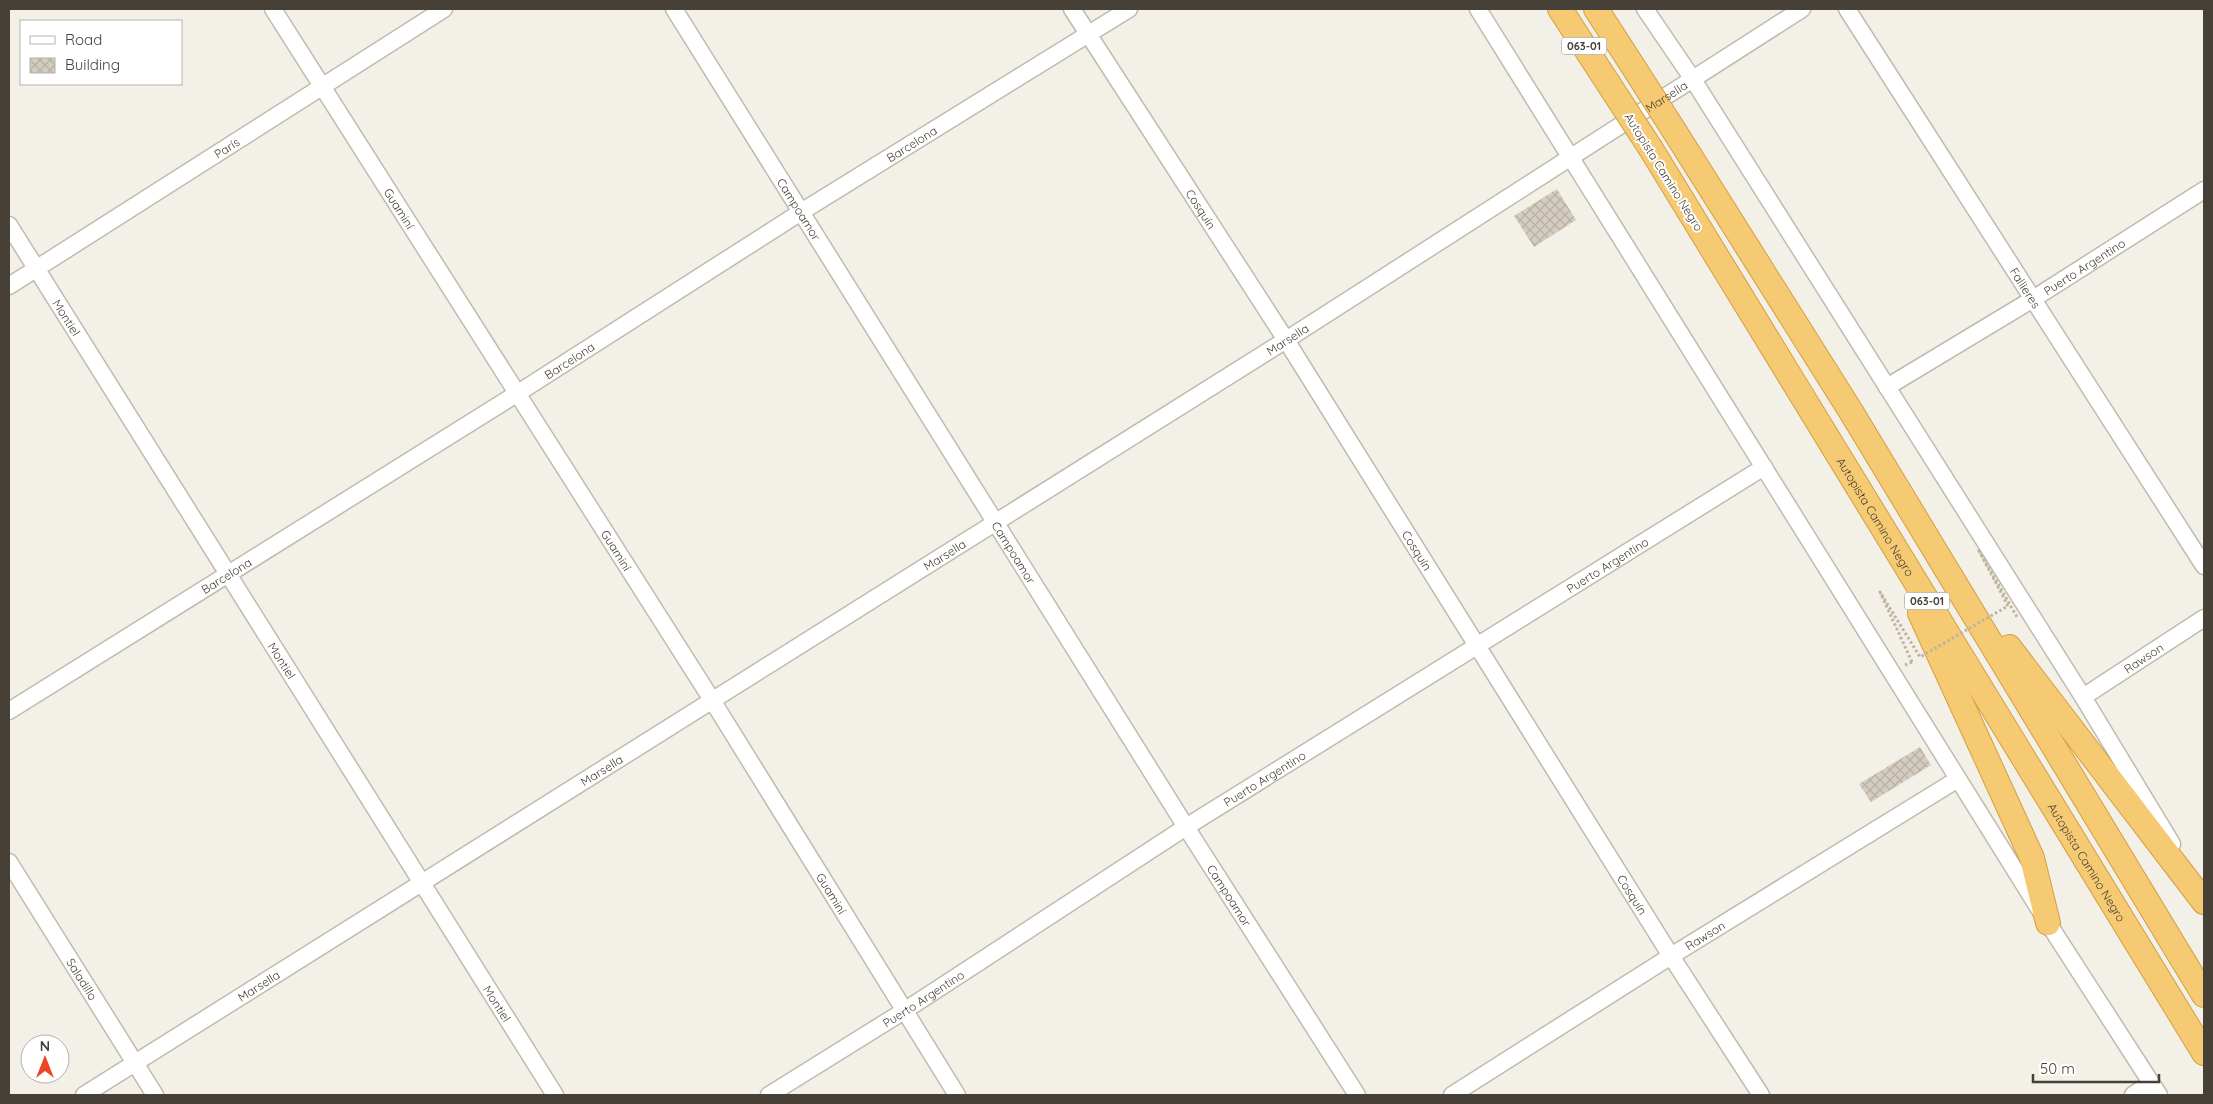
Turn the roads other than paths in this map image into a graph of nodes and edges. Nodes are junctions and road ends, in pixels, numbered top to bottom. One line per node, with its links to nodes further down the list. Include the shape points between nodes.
1 (273, 9): 14 (street, Guaminí)
2 (444, 9): 14 (street, París)
3 (674, 9): 17 (street, Campoamor)
4 (1072, 9): 12 (street, Cosquín)
5 (1129, 9): 12 (street, Barcelona)
6 (1478, 9): 15 (street)
7 (1560, 9): 28 (highway, Autopista Camino Negro / 063-01, bridge, via 1651,149)
8 (1596, 9): 25 (highway, 063-01, bridge)
9 (1645, 9): 13 (street)
10 (1802, 9): 13 (street, Marsella)
11 (1847, 9): 21 (street, Fallieres)
12 (1088, 35): 17 (street, Barcelona); 22 (street, Cosquín)
13 (1692, 78): 15 (street, Marsella); 23 (street)
14 (321, 85): 19 (street, París); 24 (street, Guaminí)
15 (1571, 157): 22 (street, Marsella); 26 (street)
16 (2204, 190): 21 (street, Puerto Argentino)
17 (801, 212): 24 (street, Barcelona); 27 (street, Campoamor)
18 (9, 225): 19 (street, Montiel)
19 (37, 269): 20 (street, París); 30 (street, Montiel)
20 (9, 286)
21 (2033, 299): 23 (street, Puerto Argentino); 29 (street, Fallieres)
22 (1286, 340): 27 (street, Marsella); 32 (street, Cosquín)
23 (1887, 387): 33 (street)
24 (518, 393): 30 (street, Barcelona); 34 (street, Guaminí)
25 (1850, 410): 40 (highway, via 1902,481 2008,645); 43 (highway, 063-01)
26 (1764, 467): 32 (street, Puerto Argentino); 36 (street)
27 (996, 522): 34 (street, Marsella); 37 (street, Campoamor)
28 (1879, 522): 41 (highway, via 2032,858); 45 (highway, Autopista Camino Negro / 063-01)
29 (2204, 566)
30 (228, 573): 35 (street, Barcelona); 39 (street, Montiel)
31 (2204, 618): 33 (street, Rawson)
32 (1478, 645): 37 (street, Puerto Argentino); 42 (street, Cosquín)
33 (2083, 697): 40 (street)
34 (712, 700): 39 (street, Marsella); 44 (street, Guaminí)
35 (9, 712)
36 (1958, 779): 41 (street); 42 (street, Rawson)
37 (1186, 827): 44 (street, Puerto Argentino); 53 (street, Campoamor)
38 (9, 862): 46 (street, Saladillo)
39 (421, 883): 46 (street, Marsella); 50 (street, Montiel)
40 (2204, 900)
41 (2048, 923): 47 (street)
42 (1671, 956): 54 (street, Rawson); 55 (street, Cosquín)
43 (2204, 994)
44 (904, 1011): 51 (street, Puerto Argentino); 52 (street, Guaminí)
45 (2204, 1053)
46 (134, 1063): 48 (street, Marsella); 49 (street, Saladillo)
47 (2155, 1089): 56 (street)
48 (84, 1095)
49 (155, 1095)
50 (555, 1095)
51 (769, 1095)
52 (957, 1095)
53 (1357, 1095)
54 (1452, 1095)
55 (1761, 1095)
56 (2133, 1095)

